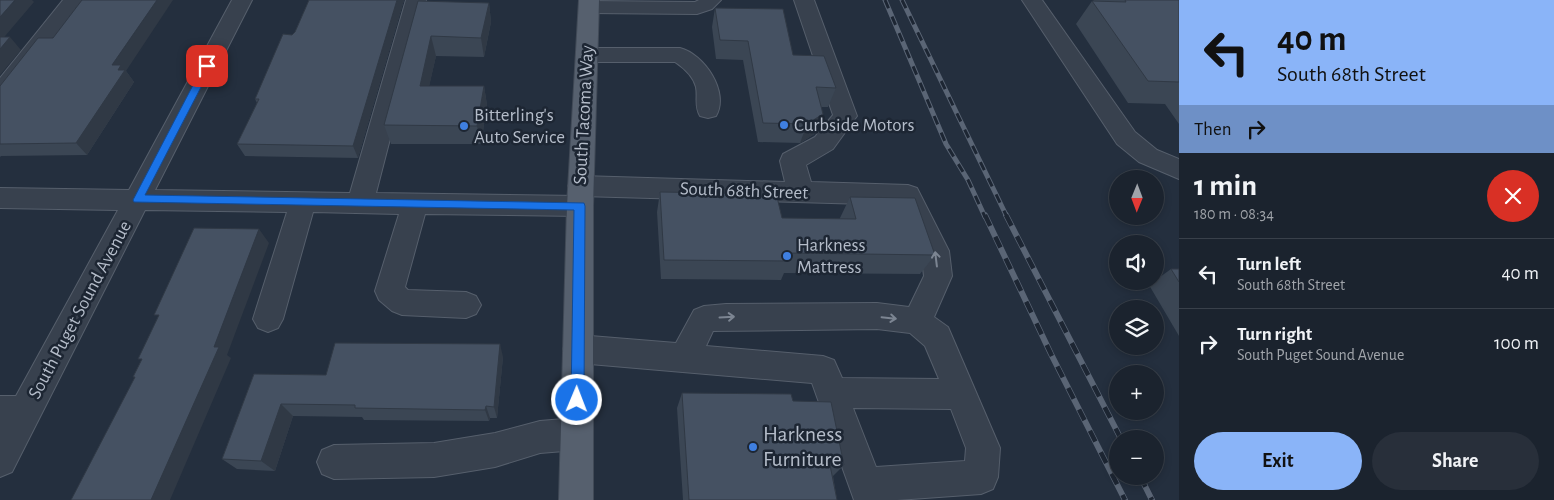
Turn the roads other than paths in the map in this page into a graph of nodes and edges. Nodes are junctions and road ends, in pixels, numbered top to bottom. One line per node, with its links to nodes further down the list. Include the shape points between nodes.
1 (74, 0): 9 (street)
2 (242, 0): 15 (street, South Puget Sound Avenue)
3 (416, 0): 17 (street)
4 (711, 0): 7 (street, via 697,8)
5 (804, 0): 12 (street, via 845,116 824,144 792,161)
6 (1032, 0): 11 (street, via 1126,138 1148,156)
7 (589, 4): 8 (main road, South Tacoma Way)
8 (587, 55): 10 (street, via 680,55 695,66 707,86); 13 (main road, South Tacoma Way)
9 (0, 94)
10 (708, 110)
11 (1179, 170)
12 (801, 193): 13 (street, South 68th Street); 21 (street, South 68th Street, one-way to 12, via 938,276 934,251 908,195)
13 (580, 196): 18 (street, South 68th Street); 22 (main road, South Tacoma Way)
14 (0, 198): 15 (street, South 68th Street)
15 (138, 200): 16 (street, South 68th Street); 26 (street, South Puget Sound Avenue)
16 (303, 202): 17 (street, South 68th Street); 20 (street)
17 (360, 202): 18 (street, South 68th Street)
18 (415, 203): 19 (street, via 390,291 402,302)
19 (466, 305)
20 (268, 319)
21 (917, 321): 23 (street, one-way to 21, via 704,319 877,316); 25 (street, via 937,337)
22 (578, 349): 23 (street); 27 (main road, South Tacoma Way)
23 (684, 358): 24 (street, via 823,370)
24 (832, 393): 25 (street); 30 (street)
25 (961, 394): 30 (street, via 983,448 981,477)
26 (13, 412): 28 (street, South Puget Sound Avenue)
27 (576, 434): 29 (street, via 540,437 495,450 434,460); 31 (main road, South Tacoma Way)
28 (0, 460)
29 (334, 462)
30 (868, 492)
31 (576, 500)

